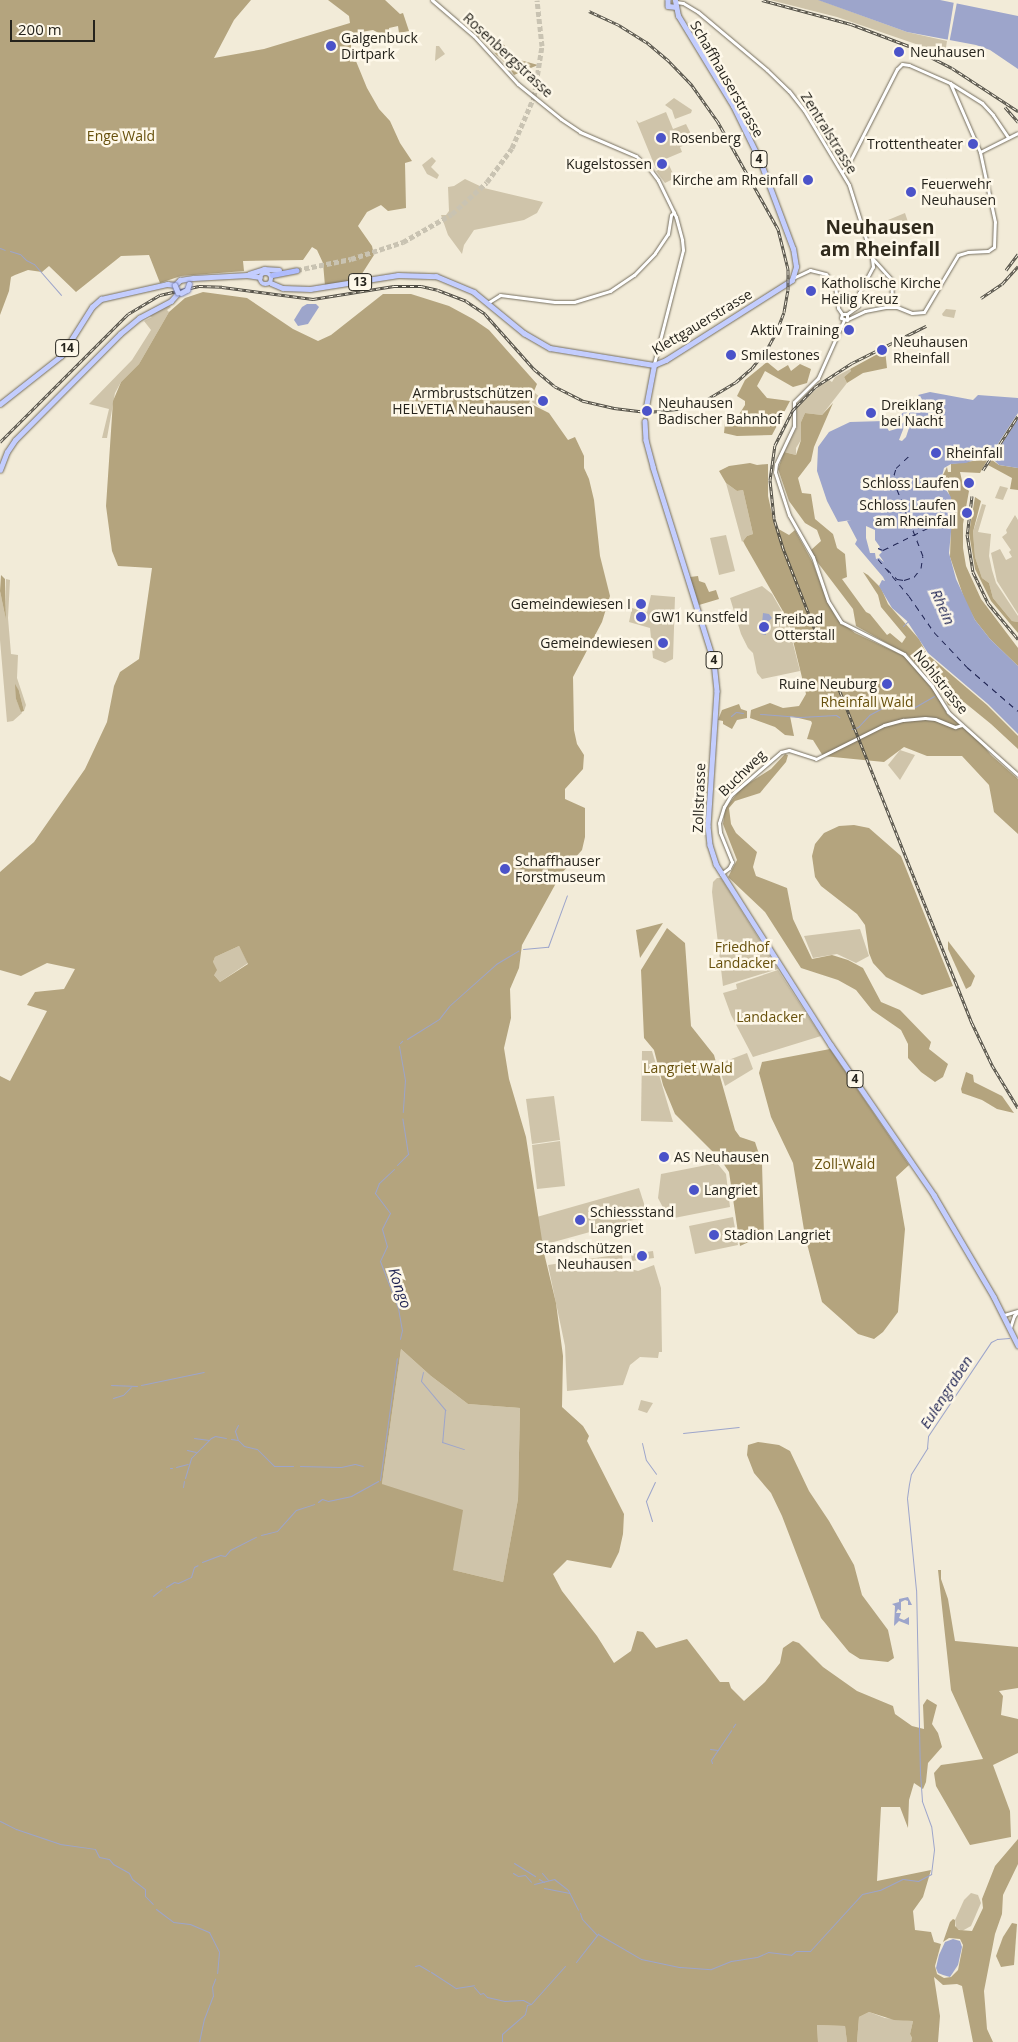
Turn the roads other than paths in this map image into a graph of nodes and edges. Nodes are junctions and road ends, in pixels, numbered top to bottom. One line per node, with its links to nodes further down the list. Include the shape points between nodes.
1 (432, 0): 10 (street, Rosenbergstrasse, via 474,36 518,84 572,127 640,160 658,180)
2 (667, 2): 3 (main road, 4); 4 (main road, Schaffhauserstrasse / 4)
3 (676, 3): 4 (main road, Schaffhauserstrasse / 4); 9 (street, Zentralstrasse, via 704,18 793,95)
4 (678, 16): 13 (main road, Schaffhauserstrasse / 4, via 733,106 760,161 788,234)
5 (950, 83): 7 (street, via 988,108); 8 (street); 9 (street, via 909,65 900,65)
6 (1018, 133): 7 (street)
7 (1008, 137): 8 (street)
8 (980, 152): 31 (street, via 995,222 994,247 988,252 958,254 924,312 912,313)
9 (842, 172): 11 (street, Zentralstrasse)
10 (674, 212): 27 (street, via 668,234 655,253 634,275 610,291 574,302 500,295); 36 (street, Rosenbergstrasse, via 681,233 682,250)
11 (872, 258): 12 (street, Zentralstrasse); 14 (street)
12 (880, 266): 14 (street); 28 (street, Zentralstrasse, via 892,281)
13 (796, 267): 17 (street); 22 (main road, 4)
14 (873, 267): 29 (street, via 860,291)
15 (297, 270): 16 (highway)
16 (282, 271): 18 (main road, via 264,269); 19 (highway)
17 (804, 272): 22 (street); 33 (street, via 817,270 831,278)
18 (247, 275): 20 (main road, 13); 21 (main road, 13)
19 (272, 275): 20 (main road, 13, via 264,272); 24 (main road)
20 (260, 277): 24 (main road, 13, via 263,285)
21 (203, 278): 23 (main road, 13); 23 (main road, 13, bridge)
22 (794, 278): 36 (main road, Klettgauerstrasse)
23 (186, 282): 25 (main road, 13); 26 (main road, 13, bridge, via 187,290)
24 (271, 283): 27 (main road, Klettgauerstrasse / 13, via 283,288 310,289 390,276 428,275 452,281)
25 (176, 284): 26 (main road, bridge); 37 (main road, 14, bridge, via 107,296 97,301 61,356)
26 (179, 292): 40 (main road, 13, via 120,334 15,440)
27 (489, 302): 36 (main road, Klettgauerstrasse / 13, via 526,335 550,348)
28 (891, 302): 30 (street); 31 (street)
29 (858, 306): 32 (street); 34 (street)
30 (886, 307): 31 (street); 32 (street)
31 (897, 307)
32 (865, 311): 35 (street)
33 (842, 314): 34 (street); 35 (street, via 841,318)
34 (847, 314): 35 (street)
35 (846, 320): 41 (street, Nohlstrasse, via 818,378 794,402 794,426 775,468 792,521 813,556 828,601 838,618 848,627 902,652 935,689 948,712)
36 (654, 365): 38 (main road)
37 (0, 404)
38 (646, 407)
39 (645, 421): 43 (main road, Zollstrasse / 4, via 653,468 714,662 717,691 708,826 712,854)
40 (0, 470)
41 (962, 725): 42 (street, Nohlstrasse); 43 (street, Buchweg, via 954,727 924,718 903,720 884,725 821,755 819,759 789,750 781,752 731,795 724,807 719,823 722,842 732,862)
42 (1018, 775)
43 (721, 874): 45 (main road, Zollstrasse / 4, via 831,1046 925,1182)
44 (1018, 1311): 45 (street); 46 (street)
45 (1004, 1315): 46 (street); 47 (main road, Zollstrasse)
46 (1014, 1316): 47 (street)
47 (1010, 1328): 48 (main road, Zollstrasse)
48 (1018, 1345)

